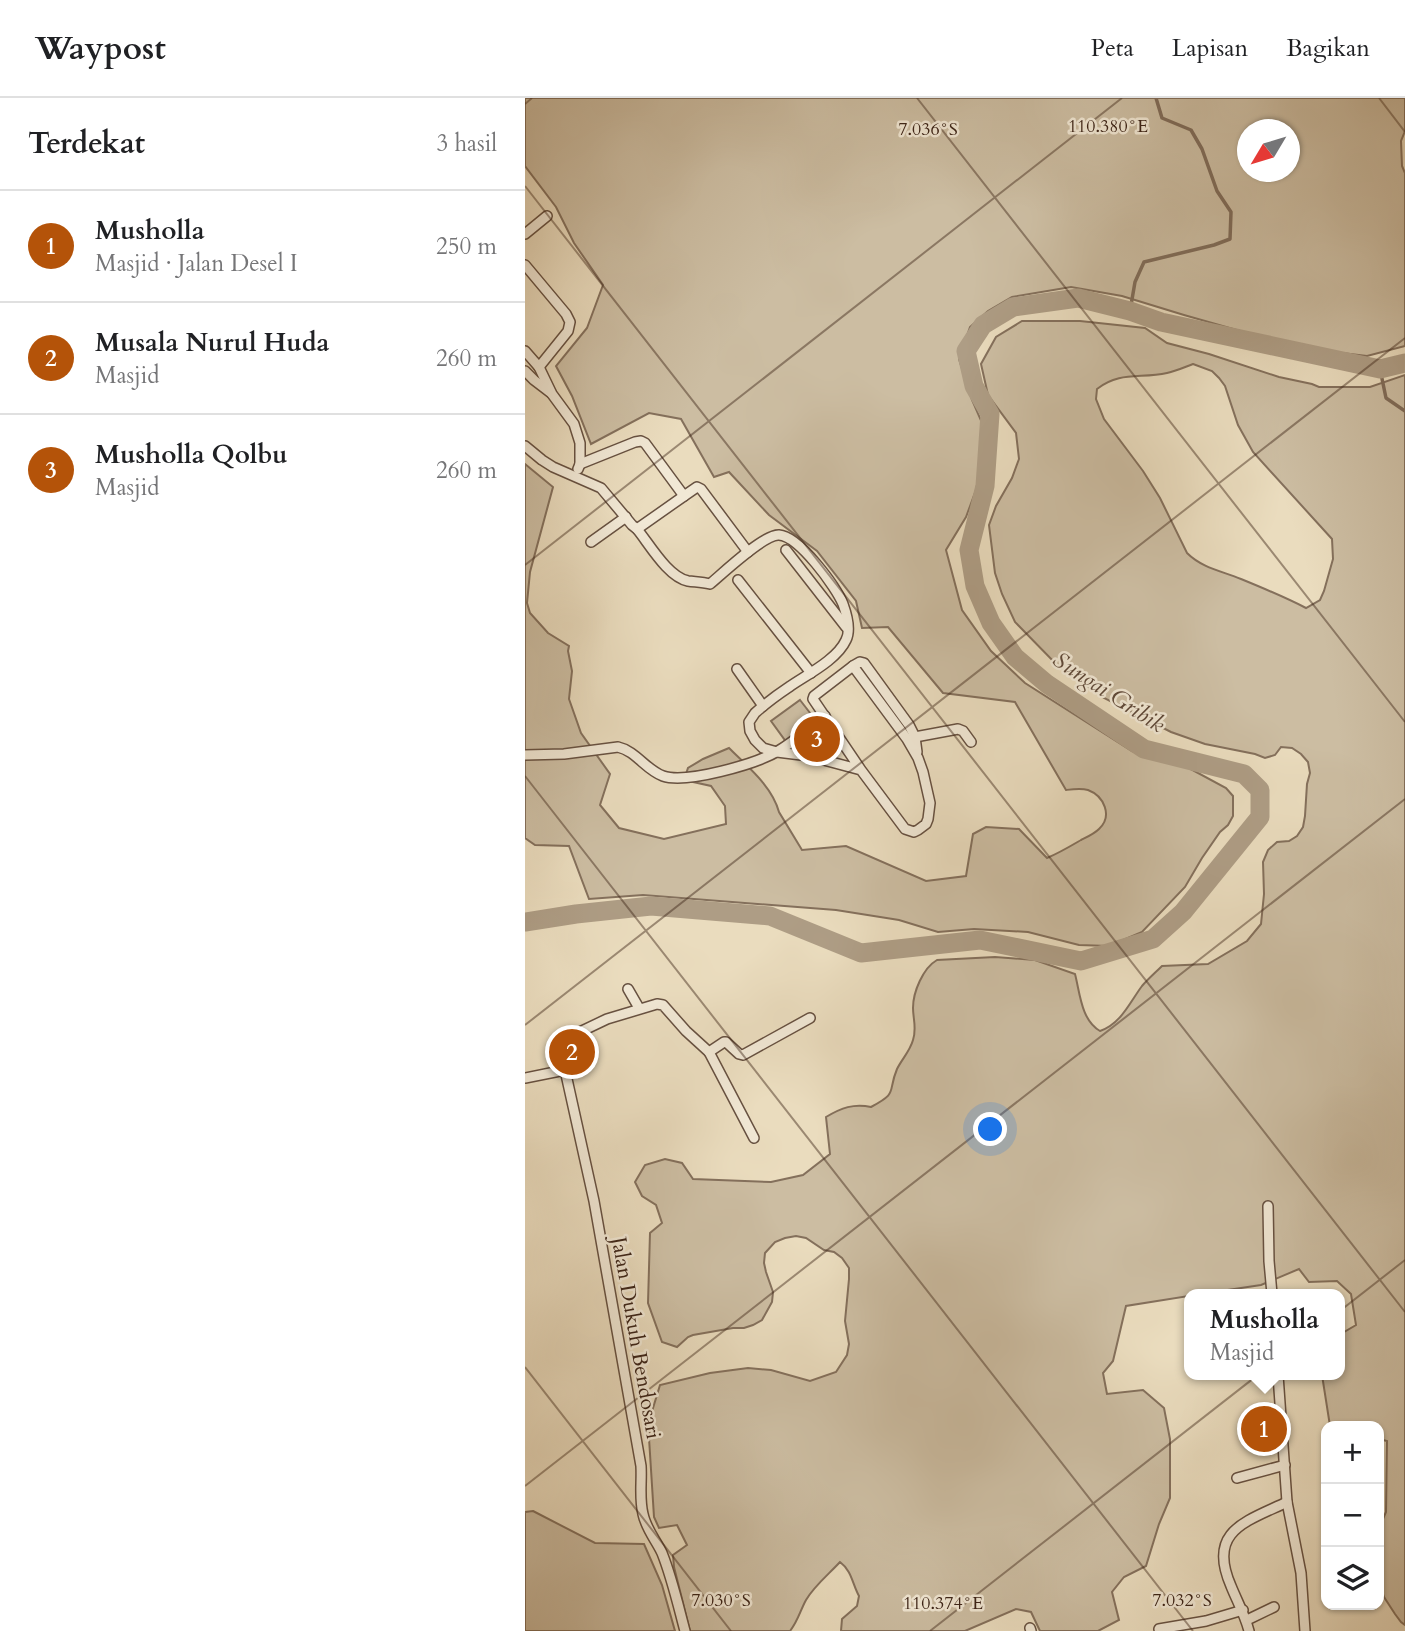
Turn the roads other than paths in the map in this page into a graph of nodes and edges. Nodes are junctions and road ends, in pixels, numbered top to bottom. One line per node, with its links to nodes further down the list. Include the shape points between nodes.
1 (547, 216): 2 (street)
2 (525, 234)
3 (525, 265): 5 (street, via 570,322)
4 (525, 351): 5 (street)
5 (539, 368): 7 (street)
6 (525, 371): 7 (street)
7 (552, 394): 9 (street, via 574,424)
8 (525, 446): 10 (street)
9 (580, 464): 10 (street); 11 (street, via 641,441)
10 (576, 476): 12 (street, via 604,490)
11 (684, 496): 13 (street); 16 (street, via 701,489)
12 (626, 517): 13 (street); 14 (street)
13 (638, 529): 16 (street, via 670,571 686,581 710,584)
14 (591, 542)
15 (786, 550): 18 (street)
16 (748, 552): 18 (street, via 779,535 799,545 837,593)
17 (738, 580): 21 (street)
18 (849, 631): 21 (street, via 842,648)
19 (853, 666): 23 (street, via 814,696); 24 (street, via 864,663); 28 (street)
20 (737, 669): 22 (street)
21 (811, 673): 22 (street)
22 (763, 706): 26 (street, via 749,722 750,731 763,748)
23 (825, 716): 26 (street); 29 (street)
24 (915, 737): 25 (street, via 958,729); 28 (street)
25 (971, 741)
26 (777, 752): 27 (street, via 709,774 673,778 650,769 625,748); 29 (street)
27 (525, 755)
28 (918, 758): 29 (street, via 930,803 926,824 914,832 905,829)
29 (861, 770)
30 (628, 989): 31 (street)
31 (639, 1008): 33 (street, Jalan Dukuh Bendosari, via 663,1005); 34 (street, Jalan Dukuh Bendosari, via 561,1042)
32 (810, 1018): 33 (street, via 743,1055 726,1042)
33 (709, 1052): 36 (street)
34 (565, 1070): 35 (street); 46 (street, Jalan Dukuh Bendosari, via 642,1466 642,1512 666,1563)
35 (525, 1078)
36 (754, 1138)
37 (1268, 1206): 38 (street)
38 (1272, 1289)
39 (1278, 1380): 40 (street)
40 (1285, 1465): 41 (street); 42 (street)
41 (1237, 1478)
42 (1287, 1502): 44 (street, via 1247,1521 1226,1542 1224,1571); 48 (street, via 1301,1573)
43 (1274, 1607): 44 (street)
44 (1245, 1615): 45 (street); 47 (street)
45 (1160, 1629)
46 (685, 1631)
47 (1249, 1631)
48 (1305, 1631)

